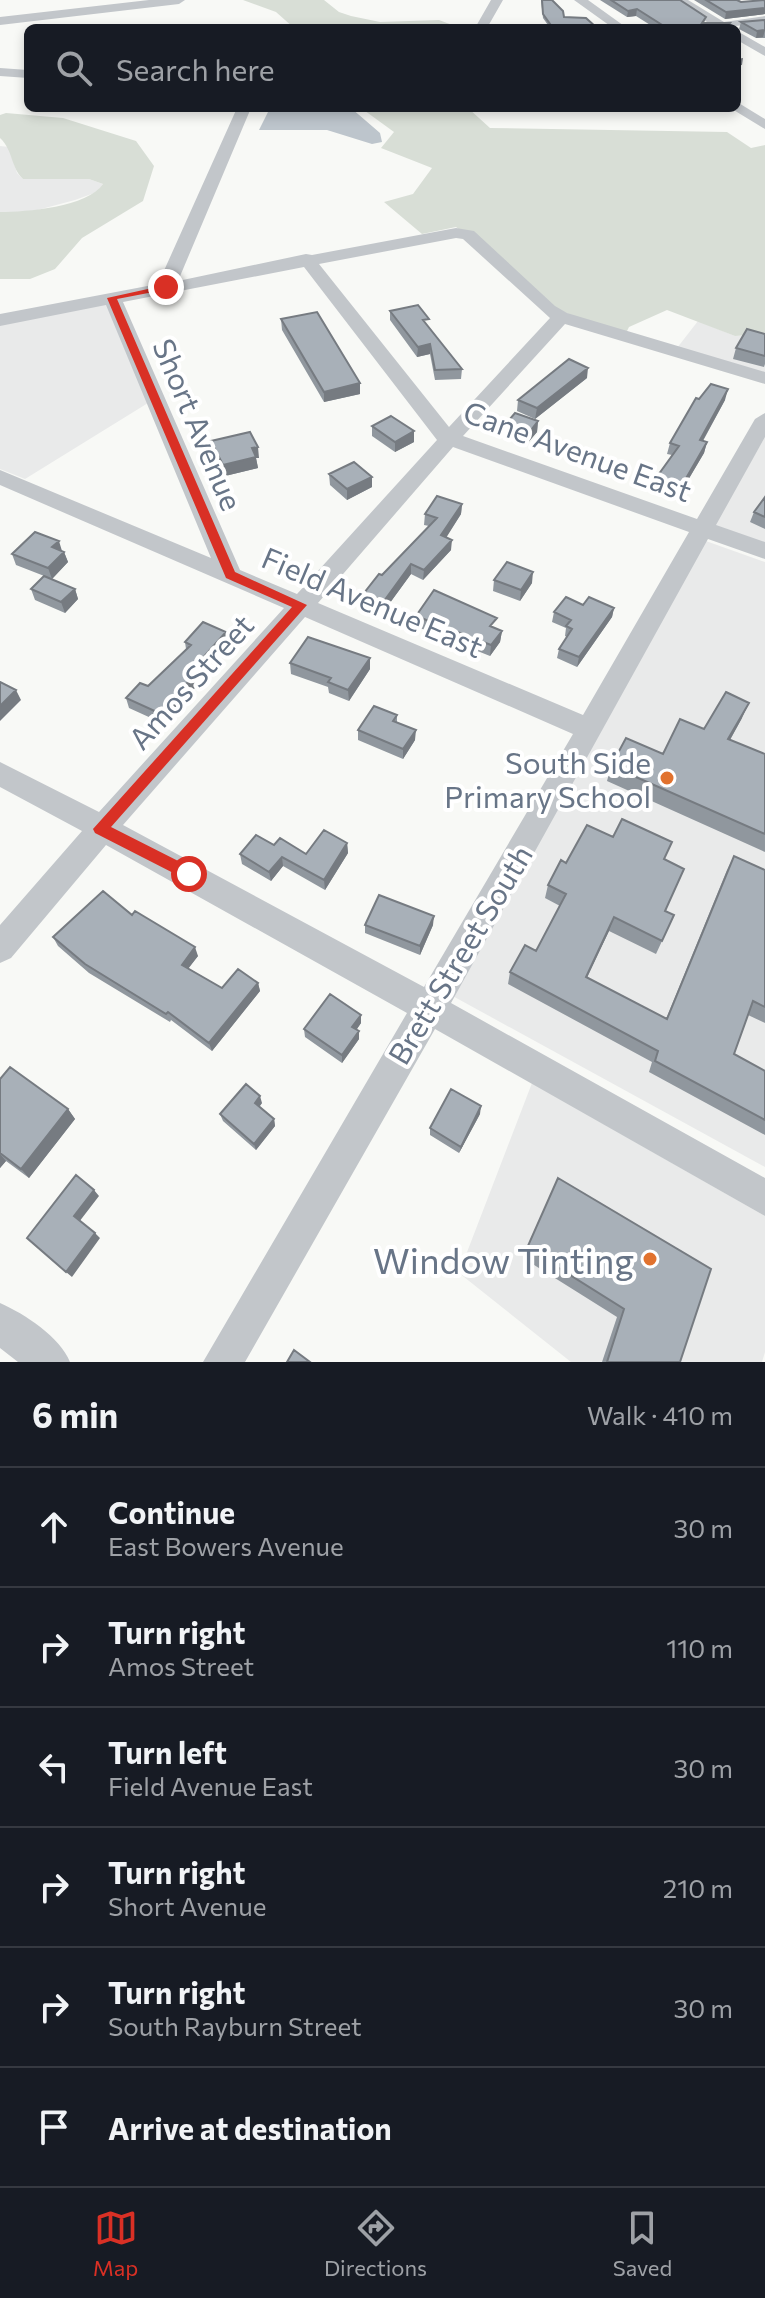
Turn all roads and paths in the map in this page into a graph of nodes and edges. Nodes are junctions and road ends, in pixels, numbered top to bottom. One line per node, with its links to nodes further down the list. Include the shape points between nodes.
1 (179, 0): 5 (street)
2 (497, 0): 7 (street)
3 (580, 0): 8 (street)
4 (680, 0): 9 (street)
5 (3, 16)
6 (765, 20): 10 (street)
7 (483, 24)
8 (615, 24)
9 (715, 24)
10 (739, 24)
11 (741, 37): 12 (street)
12 (765, 52)
13 (0, 72): 14 (street)
14 (24, 74)
15 (741, 109): 17 (street)
16 (242, 112): 19 (street)
17 (765, 125)
18 (306, 259): 19 (street); 21 (street, via 448,233 468,235); 25 (street, Cane Avenue East)
19 (166, 287): 20 (street)
20 (112, 298): 22 (street); 29 (street, Short Avenue)
21 (561, 317): 23 (street); 25 (street, Amos Street)
22 (0, 320)
23 (765, 378)
24 (765, 419): 27 (street, Brett Street South)
25 (447, 438): 27 (street, Cane Avenue East); 30 (street, Amos Street)
26 (0, 477): 29 (street, Field Avenue East)
27 (701, 528): 28 (street, Cane Avenue East); 31 (street, Brett Street South)
28 (765, 551)
29 (230, 575): 30 (street, Field Avenue East)
30 (301, 605): 31 (street, Field Avenue East); 33 (street, Amos Street)
31 (589, 729): 35 (street, Brett Street South)
32 (0, 773): 33 (street)
33 (100, 829): 34 (street, Amos Street); 35 (street, via 301,935)
34 (0, 948)
35 (429, 1010): 36 (street); 39 (street, Brett Street South)
36 (765, 1198)
37 (0, 1323): 38 (street)
38 (50, 1362)
39 (223, 1362)

